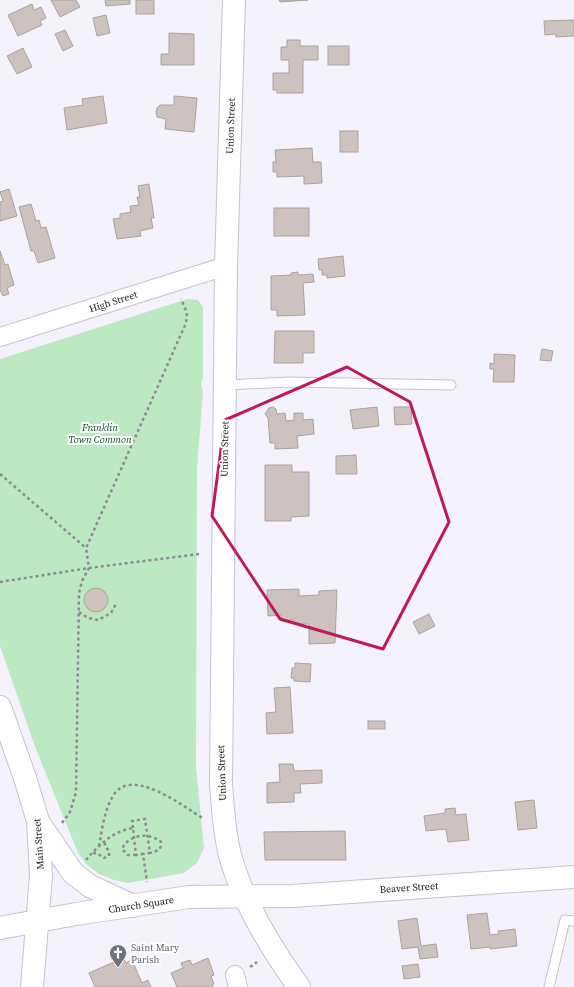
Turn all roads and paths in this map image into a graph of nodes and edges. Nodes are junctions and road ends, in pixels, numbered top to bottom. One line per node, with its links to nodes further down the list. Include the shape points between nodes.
1 (234, 0): 2 (main road, Union Street)
2 (226, 266): 4 (street, High Street); 5 (main road, Union Street)
3 (180, 296): 8 (path, via 187,313 186,323)
4 (0, 337)
5 (225, 385): 6 (lane, via 290,382); 30 (main road, Union Street, via 220,767 227,840)
6 (451, 385)
7 (0, 474): 8 (path)
8 (86, 548): 10 (path)
9 (199, 554): 10 (path)
10 (89, 568): 11 (path); 13 (path, via 79,593)
11 (0, 582)
12 (116, 604): 13 (path, via 108,615 98,620 88,618)
13 (79, 612): 17 (path, via 76,792 70,812)
14 (0, 707): 16 (main road, Main Street)
15 (205, 819): 22 (path, via 142,784 126,785 116,791 110,802)
16 (38, 821): 31 (main road, via 73,873 90,886); 32 (main road, Main Street, via 41,875)
17 (62, 823)
18 (133, 828): 19 (path, via 132,821 145,819); 20 (path); 21 (path, via 119,832)
19 (147, 835): 20 (path); 24 (path); 24 (path, via 162,844 158,851)
20 (134, 837): 26 (path); 26 (path, via 126,842 122,849 128,855)
21 (106, 841): 22 (path); 23 (path, via 104,846 109,851 109,856 104,858)
22 (99, 846): 23 (path)
23 (93, 853): 27 (path)
24 (150, 853): 25 (path)
25 (143, 854): 26 (path); 29 (path)
26 (136, 855)
27 (83, 864)
28 (574, 877): 30 (main road, Beaver Street, via 292,896)
29 (147, 882)
30 (245, 896): 31 (main road, Church Square, via 189,897); 36 (main road, Union Street, via 268,941)
31 (133, 906): 32 (main road, Church Square)
32 (37, 920): 34 (main road, Church Square); 35 (main road, Main Street)
33 (574, 920): 37 (lane, via 565,920)
34 (0, 928)
35 (32, 987)
36 (299, 987)
37 (549, 987)

